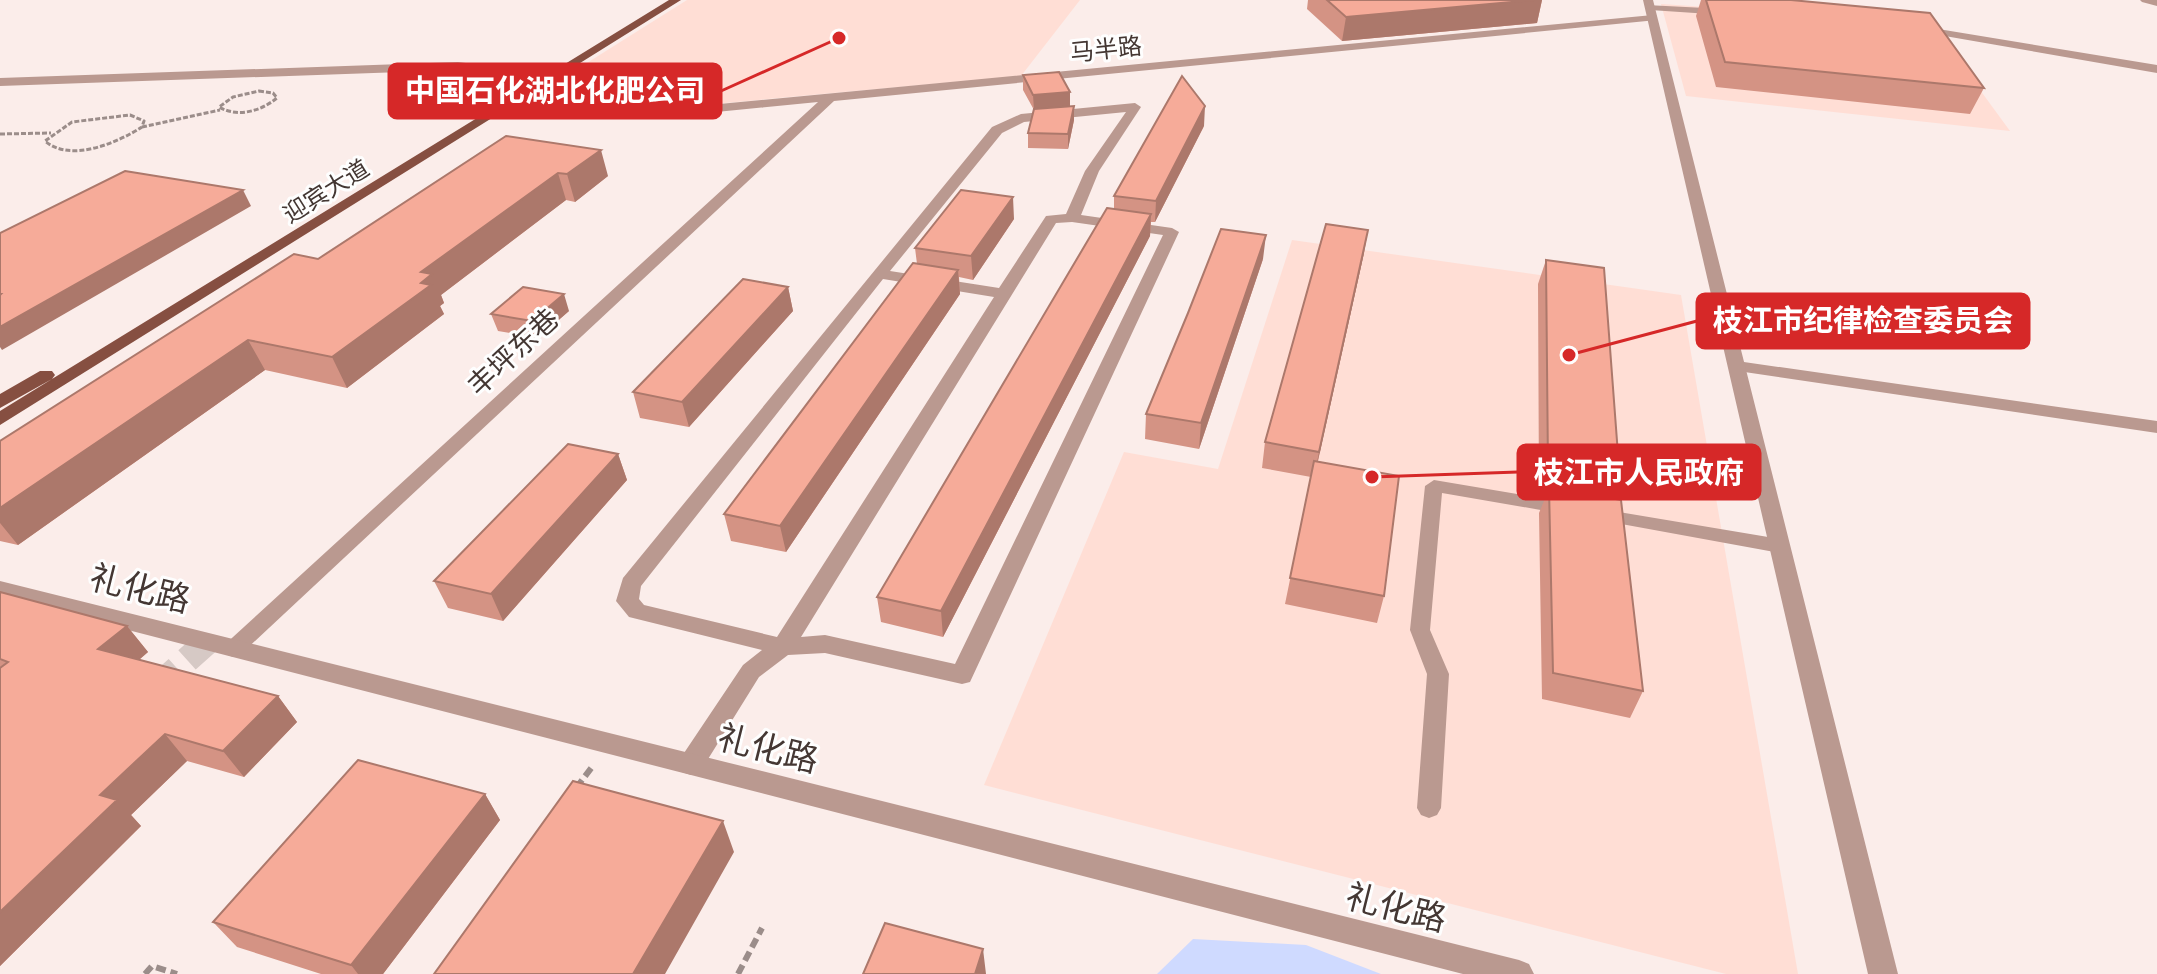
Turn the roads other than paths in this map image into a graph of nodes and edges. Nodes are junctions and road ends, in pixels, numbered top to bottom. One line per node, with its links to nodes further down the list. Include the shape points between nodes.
1 (661, 0): 9 (main road, 迎宾大道)
2 (676, 0): 12 (main road, 迎宾大道)
3 (2145, 0): 4 (lane)
4 (2157, 3)
5 (1651, 8): 6 (street, 马半路); 11 (street, 马半路); 16 (street)
6 (1745, 13)
7 (1901, 26): 8 (street)
8 (2157, 69)
9 (535, 76): 10 (street, via 458,66); 17 (main road, 迎宾大道)
10 (0, 82)
11 (830, 98): 12 (street, 马半路, via 646,115); 23 (street, 丰坪东巷)
12 (517, 99): 18 (main road, 迎宾大道)
13 (1072, 218): 14 (street, via 1092,171 1135,107 1021,118 997,130); 15 (street, via 1051,219); 22 (street, via 1172,232 962,675 825,644)
14 (879, 274): 15 (street); 22 (street, via 631,584 627,601 637,611)
15 (1004, 294): 22 (street)
16 (1737, 366): 19 (street); 20 (street)
17 (0, 402)
18 (0, 419)
19 (2157, 427)
20 (1780, 546): 25 (lane, via 1434,486 1420,630 1438,674); 27 (street)
21 (0, 589): 23 (street, 礼化路)
22 (783, 647): 24 (street, via 751,671)
23 (233, 648): 24 (street, 礼化路)
24 (691, 764): 26 (street, 礼化路)
25 (1429, 808)
26 (1519, 974)
27 (1883, 974)

